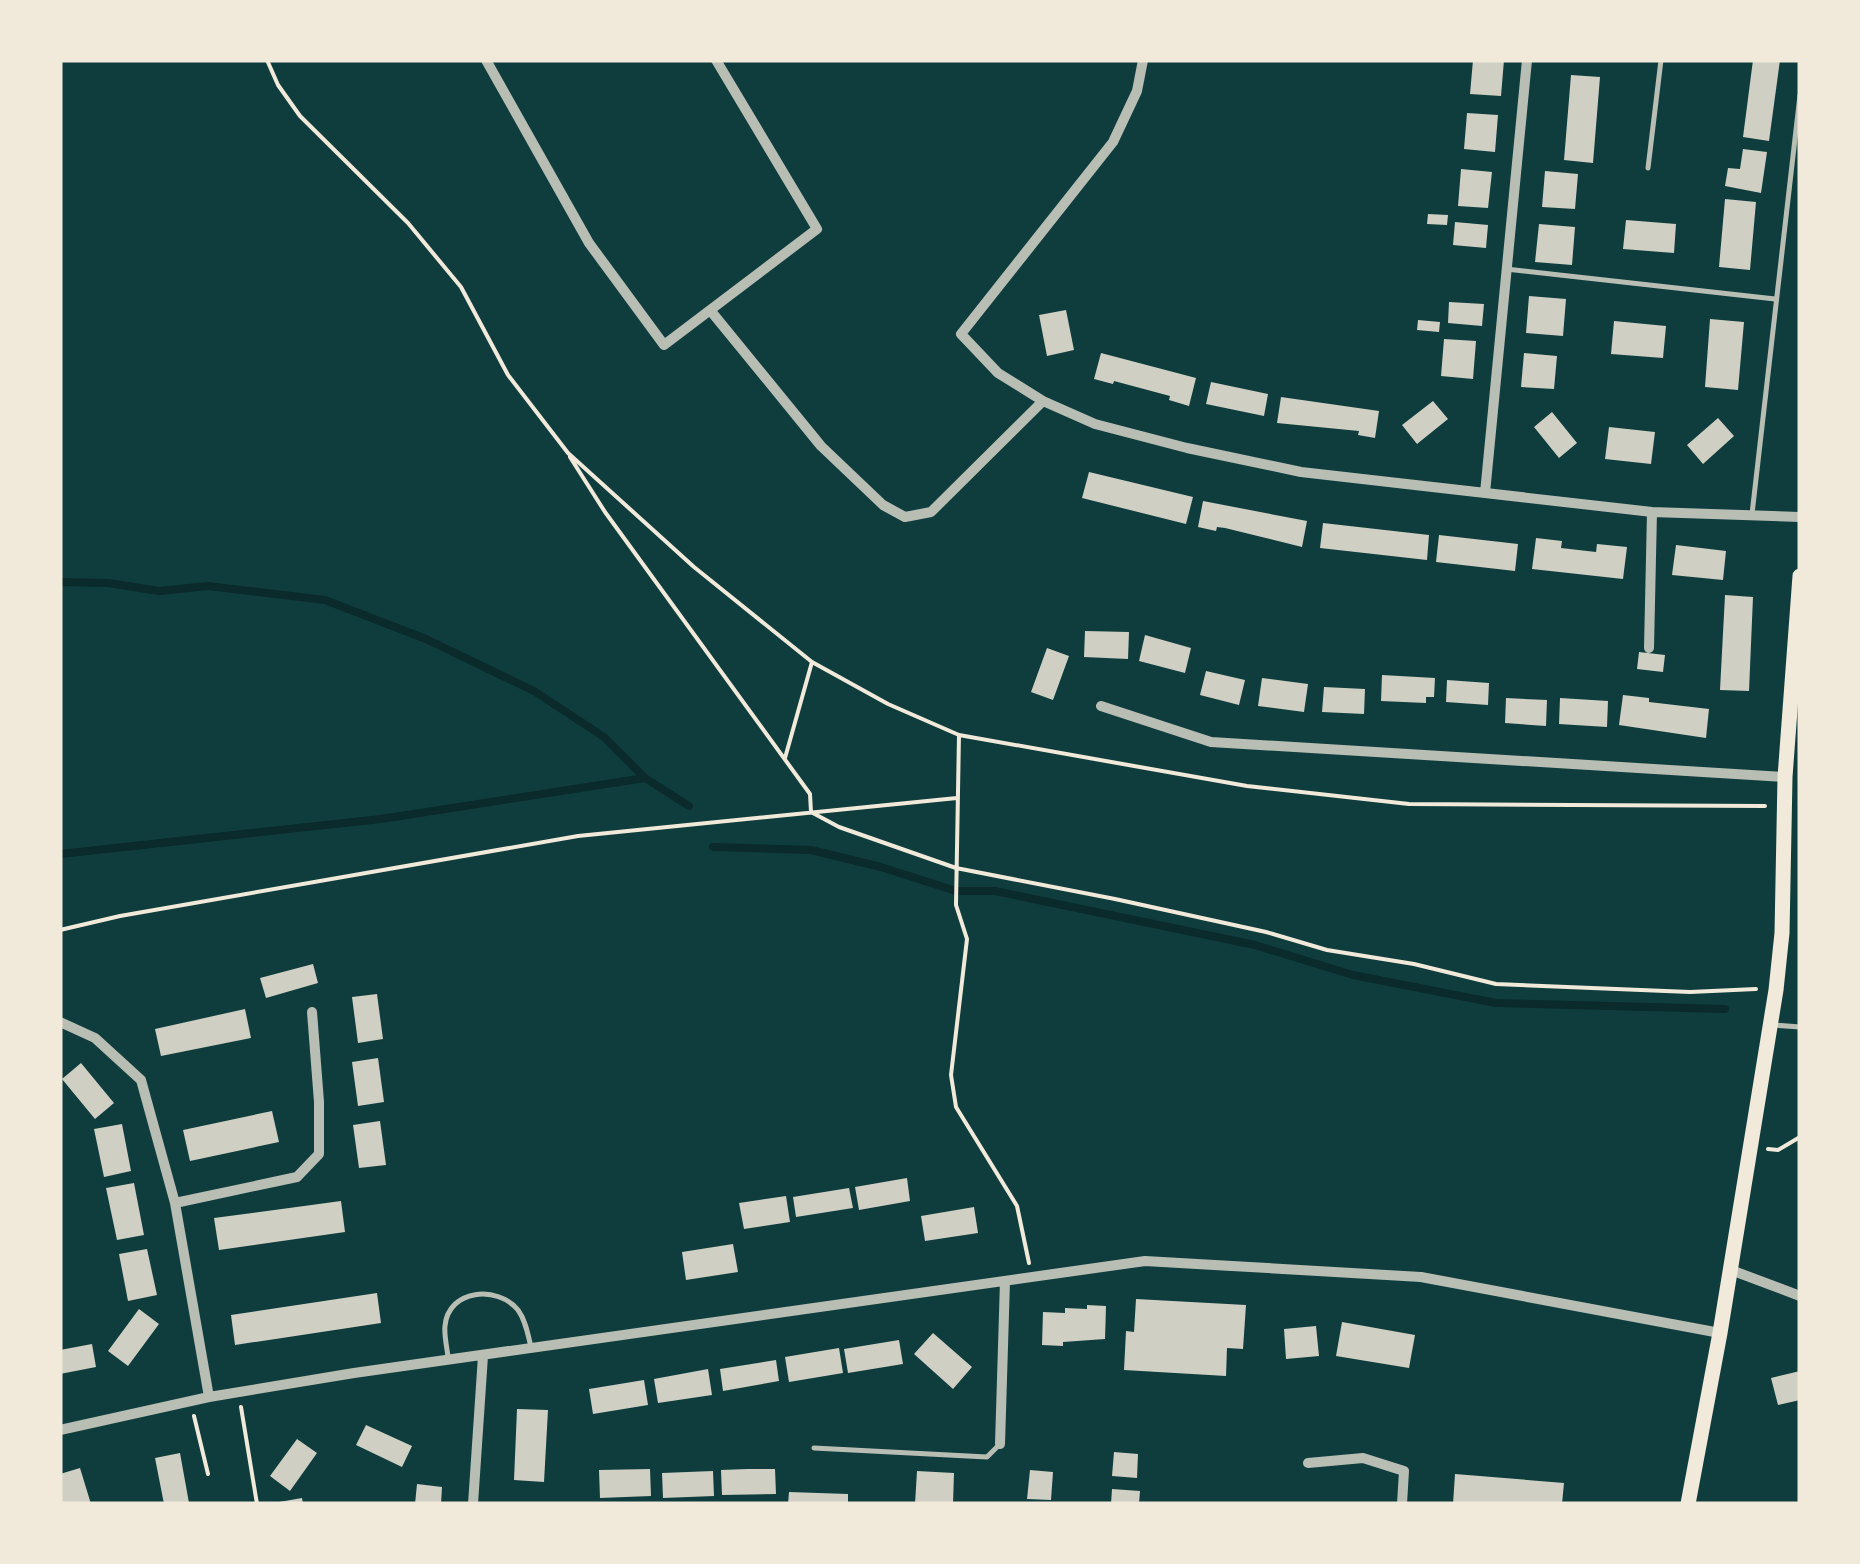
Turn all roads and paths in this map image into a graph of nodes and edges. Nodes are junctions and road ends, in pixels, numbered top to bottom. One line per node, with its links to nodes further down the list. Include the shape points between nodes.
1 (267, 60): 13 (path, via 300,116 408,223 461,288 508,374)
2 (486, 60): 11 (street, via 589,243 664,344)
3 (716, 60): 11 (street, via 817,229)
4 (1143, 60): 12 (street, via 1137,91 1113,142 961,334 998,373)
5 (1527, 60): 9 (street)
6 (1661, 60): 8 (lane)
7 (1800, 95): 10 (lane)
8 (1648, 168)
9 (1506, 269): 10 (lane); 14 (street)
10 (1776, 299): 16 (lane)
11 (710, 310): 12 (street, via 821,446 883,505 906,516 930,512)
12 (1044, 401): 14 (street, via 1095,424 1225,456)
13 (568, 453): 20 (path); 23 (path)
14 (1485, 493): 15 (street)
15 (1652, 512): 16 (street); 19 (street)
16 (1752, 516): 17 (street)
17 (1800, 517)
18 (1800, 576): 24 (main road)
19 (1649, 648)
20 (812, 662): 22 (path); 23 (path)
21 (1101, 706): 24 (street, via 1211,742)
22 (959, 734): 25 (path); 26 (path, via 1247,786 1409,804)
23 (784, 758): 27 (path, via 810,794)
24 (1785, 777): 26 (main road)
25 (957, 798): 27 (path); 28 (path)
26 (1784, 806): 30 (main road)
27 (811, 812): 28 (path); 29 (path, via 578,836)
28 (956, 868): 30 (path, via 1496,984); 39 (path, via 956,905 967,939 951,1074 956,1107 1017,1206)
29 (60, 930)
30 (1776, 990): 33 (main road)
31 (312, 1012): 37 (street, via 319,1154 297,1177)
32 (60, 1022): 37 (street, via 95,1038 141,1080)
33 (1772, 1024): 34 (lane); 36 (main road)
34 (1800, 1027)
35 (1800, 1137): 36 (path, via 1778,1150)
36 (1749, 1147): 38 (main road)
37 (175, 1204): 47 (street)
38 (1730, 1270): 41 (street); 42 (main road)
39 (1032, 1277): 40 (street); 42 (street, via 1145,1261 1421,1277)
40 (1004, 1281): 43 (street); 50 (street)
41 (1800, 1296)
42 (1720, 1334): 57 (main road)
43 (531, 1348): 44 (street); 45 (lane, via 514,1306 496,1294 474,1294 454,1306 444,1324)
44 (482, 1356): 45 (street); 55 (street)
45 (448, 1360): 46 (street)
46 (238, 1392): 47 (street); 54 (path)
47 (209, 1397): 48 (street)
48 (191, 1401): 49 (street); 53 (path)
49 (60, 1430)
50 (1000, 1444): 51 (lane, via 987,1457)
51 (814, 1448)
52 (1308, 1463): 56 (street, via 1363,1458 1404,1471)
53 (208, 1474)
54 (257, 1504)
55 (473, 1504)
56 (1402, 1504)
57 (1688, 1504)

